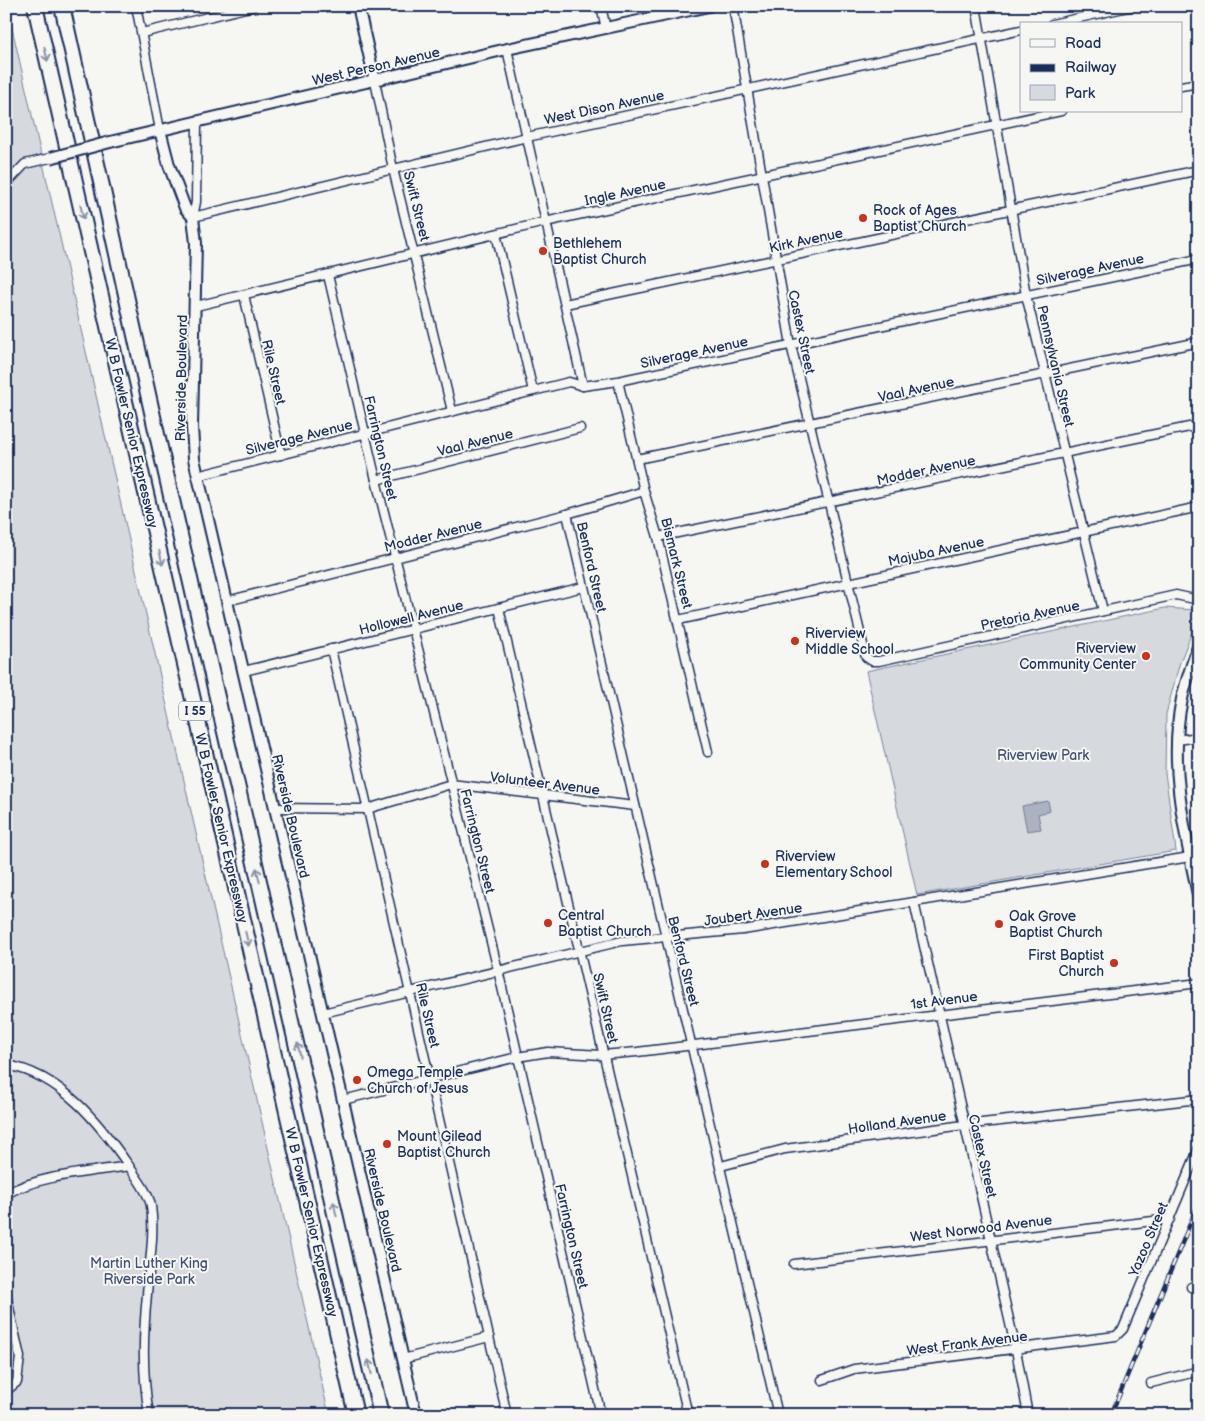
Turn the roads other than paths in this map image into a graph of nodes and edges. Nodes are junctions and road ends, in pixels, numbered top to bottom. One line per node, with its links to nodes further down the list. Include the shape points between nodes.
1 (35, 6): 122 (highway, W B Fowler Senior Expressway / I 55, one-way to 122)
2 (62, 6): 123 (highway, W B Fowler Senior Expressway / I 55, one-way to 2)
3 (136, 6): 15 (street, Riverside Boulevard)
4 (254, 6): 15 (street)
5 (358, 6): 18 (street, Swift Street)
6 (601, 6): 13 (street)
7 (709, 6): 11 (street, West Person Avenue)
8 (733, 6): 21 (street, Castex Street)
9 (976, 6): 16 (street, Pennsylvania Street)
10 (1133, 6): 12 (street)
11 (686, 8): 13 (street, West Person Avenue)
12 (1061, 22)
13 (606, 29): 17 (street, West Person Avenue)
14 (1020, 30): 16 (street, West Dison Avenue)
15 (142, 33): 25 (street, Riverside Boulevard)
16 (982, 39): 21 (street, West Dison Avenue); 24 (street, Pennsylvania Street)
17 (507, 49): 18 (street, West Person Avenue); 26 (street)
18 (375, 81): 23 (street, West Person Avenue); 28 (street, Swift Street)
19 (1199, 83): 20 (street)
20 (1182, 86)
21 (747, 89): 26 (street, West Dison Avenue); 30 (street, Castex Street)
22 (1056, 112): 24 (street, Ingle Avenue)
23 (198, 121): 25 (street, West Person Avenue); 33 (street, Riverside Boulevard)
24 (996, 125): 30 (street, Ingle Avenue); 32 (street, Pennsylvania Street)
25 (160, 130): 27 (street, West Person Avenue, bridge); 33 (street, Riverside Boulevard, via 185,208)
26 (527, 137): 28 (street, West Dison Avenue); 34 (street)
27 (50, 158): 31 (street, via 25,164)
28 (393, 169): 33 (street, West Dison Avenue); 36 (street, Swift Street)
29 (1199, 170): 32 (street, Kirk Avenue)
30 (761, 175): 34 (street, Ingle Avenue); 38 (street, Castex Street)
31 (6, 184)
32 (1010, 210): 38 (street, Kirk Avenue); 41 (street, Pennsylvania Street)
33 (193, 217): 43 (street, Riverside Boulevard)
34 (546, 222): 35 (street, Ingle Avenue); 42 (street)
35 (496, 234): 36 (street, Ingle Avenue); 49 (street)
36 (415, 254): 39 (street, Ingle Avenue); 50 (street, Swift Street)
37 (1199, 259): 41 (street, Silverage Avenue)
38 (775, 260): 42 (street, Kirk Avenue); 45 (street, Castex Street)
39 (328, 275): 40 (street, Ingle Avenue); 54 (street, Farrington Street)
40 (244, 295): 43 (street, Ingle Avenue); 56 (street, Rile Street)
41 (1026, 295): 45 (street, Silverage Avenue); 46 (street, Pennsylvania Street)
42 (565, 304): 48 (street)
43 (196, 306): 58 (street, Riverside Boulevard, via 192,437)
44 (1199, 342): 46 (street, Vaal Avenue)
45 (790, 345): 47 (street, Silverage Avenue); 52 (street, Castex Street)
46 (1045, 375): 52 (street, Vaal Avenue); 55 (street, Pennsylvania Street)
47 (618, 381): 48 (street, Silverage Avenue); 57 (street, Bismark Street)
48 (584, 386): 49 (street, Silverage Avenue, via 569,382)
49 (533, 391): 50 (street, Silverage Avenue)
50 (452, 412): 54 (street, Silverage Avenue)
51 (1199, 424): 55 (street, Modder Avenue)
52 (809, 425): 57 (street, Vaal Avenue); 61 (street, Castex Street)
53 (580, 428): 59 (street, Vaal Avenue)
54 (365, 434): 56 (street, Silverage Avenue); 59 (street, Farrington Street)
55 (1064, 454): 61 (street, Modder Avenue); 64 (street, Pennsylvania Street)
56 (281, 455): 58 (street, Silverage Avenue)
57 (637, 459): 60 (street, Bismark Street)
58 (197, 476): 70 (street, Riverside Boulevard)
59 (376, 480): 66 (street, Farrington Street)
60 (644, 491): 63 (street, Modder Avenue); 65 (street, Bismark Street)
61 (829, 503): 65 (street, Modder Avenue); 67 (street, Castex Street)
62 (1199, 507): 64 (street, Majuba Avenue)
63 (566, 514): 66 (street, Modder Avenue); 68 (street, Benford Street)
64 (1083, 532): 67 (street, Majuba Avenue); 72 (street, Pennsylvania Street)
65 (658, 537): 73 (street, Bismark Street)
66 (395, 557): 70 (street, Modder Avenue); 74 (street, Farrington Street)
67 (848, 582): 73 (street, Majuba Avenue); 77 (street, Castex Street)
68 (583, 587): 71 (street, Hollowell Avenue); 84 (street, Benford Street)
69 (1199, 600): 72 (street, Pretoria Avenue, via 1176,595)
70 (227, 601): 78 (street, Riverside Boulevard)
71 (499, 608): 74 (street, Hollowell Avenue); 83 (street, Swift Street)
72 (1103, 611): 77 (street, Pretoria Avenue, via 879,661)
73 (678, 620): 81 (street, Bismark Street)
74 (413, 629): 76 (street, Hollowell Avenue); 82 (street, Farrington Street)
75 (1199, 644): 80 (street, via 1182,700)
76 (331, 649): 78 (street, Hollowell Avenue); 86 (street, Rile Street)
77 (868, 659)
78 (244, 671): 85 (street, Riverside Boulevard)
79 (1199, 737): 80 (street)
80 (1177, 740): 87 (street, via 1178,781)
81 (708, 752)
82 (451, 784): 83 (street, Volunteer Avenue); 86 (street, Volunteer Avenue); 92 (street, Farrington Street)
83 (542, 795): 84 (street, Volunteer Avenue); 91 (street, Swift Street)
84 (635, 806): 90 (street, Benford Street)
85 (276, 808): 86 (street, Volunteer Avenue); 95 (street, Riverside Boulevard)
86 (367, 809): 94 (street, Rile Street)
87 (1190, 856): 88 (street); 89 (street, Joubert Avenue)
88 (1199, 899)
89 (914, 902): 90 (street, Joubert Avenue, via 743,930); 96 (street, Castex Street)
90 (665, 937): 91 (street, Joubert Avenue); 97 (street, Benford Street)
91 (578, 950): 92 (street, Joubert Avenue); 98 (street, Swift Street)
92 (498, 970): 94 (street, Joubert Avenue); 99 (street, Farrington Street)
93 (1199, 983): 96 (street, 1st Avenue)
94 (410, 992): 95 (street, Joubert Avenue); 101 (street, Rile Street)
95 (323, 1013): 103 (street, Riverside Boulevard)
96 (939, 1014): 97 (street, 1st Avenue); 104 (street, Castex Street)
97 (692, 1045): 98 (street, 1st Avenue); 107 (street, Benford Street)
98 (602, 1055): 99 (street, 1st Avenue, via 548,1052); 127 (street, Swift Street)
99 (517, 1057): 101 (street, 1st Avenue); 126 (street, Farrington Street)
100 (6, 1065): 106 (street, via 40,1077 75,1100 107,1133)
101 (430, 1079): 103 (street, 1st Avenue); 114 (street, Rile Street)
102 (1199, 1099): 104 (street, Holland Avenue)
103 (343, 1100): 116 (street, Riverside Boulevard)
104 (964, 1125): 107 (street, Holland Avenue, via 785,1149); 110 (street, Castex Street)
105 (1199, 1148): 109 (street, Yazoo Street)
106 (128, 1166): 108 (street, via 59,1177); 121 (street, via 151,1204 143,1377)
107 (720, 1166): 128 (street, Benford Street)
108 (6, 1194)
109 (1170, 1219): 110 (street, West Norwood Avenue); 113 (street, Yazoo Street, via 1124,1329)
110 (989, 1239): 111 (street, West Norwood Avenue); 115 (street, Castex Street)
111 (794, 1264)
112 (6, 1294): 120 (street, via 20,1356 16,1382)
113 (1116, 1336): 115 (street, West Frank Avenue)
114 (489, 1338): 116 (street); 125 (street, Rile Street)
115 (1016, 1350): 118 (street, West Frank Avenue, via 854,1370); 129 (street, Castex Street)
116 (403, 1359): 124 (street, Riverside Boulevard)
117 (1199, 1371): 119 (street)
118 (822, 1380)
119 (1151, 1383)
120 (6, 1392)
121 (149, 1415)
122 (356, 1415)
123 (381, 1415)
124 (416, 1415)
125 (507, 1415)
126 (601, 1415)
127 (688, 1415)
128 (778, 1415)
129 (1028, 1415)

